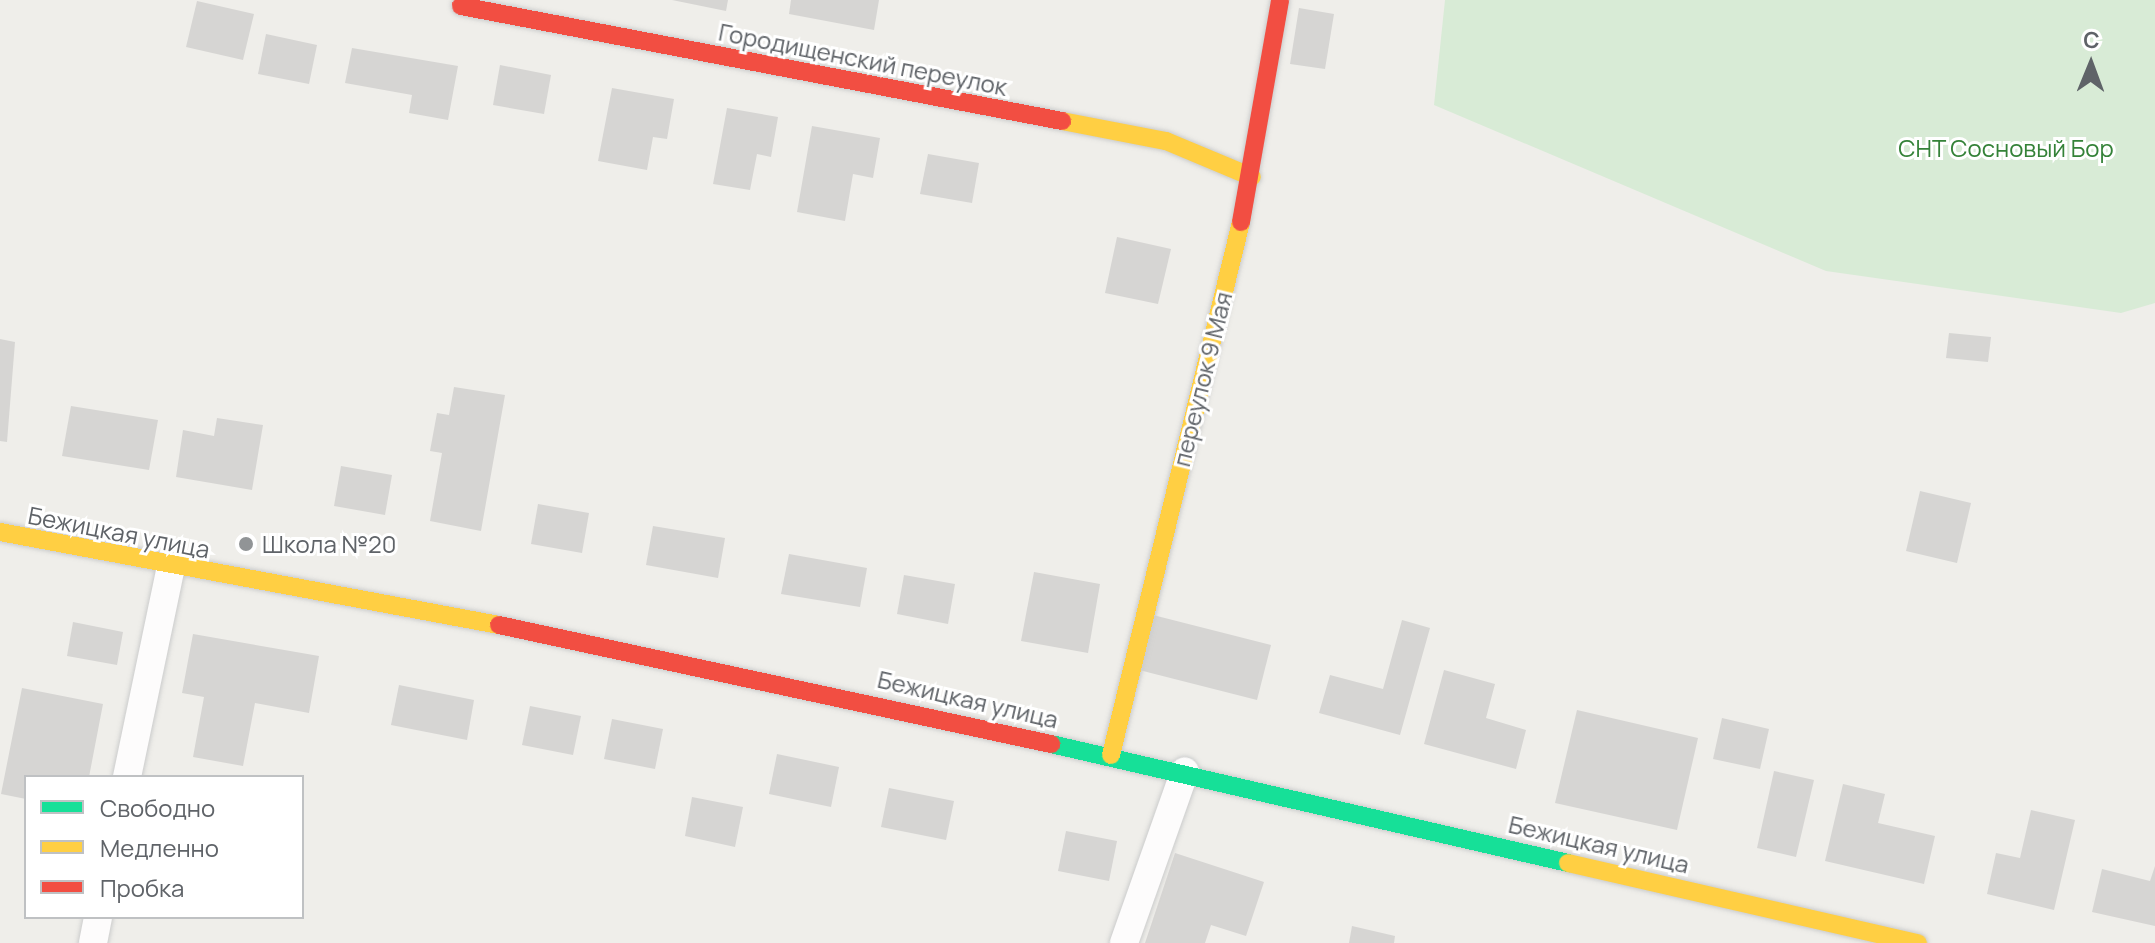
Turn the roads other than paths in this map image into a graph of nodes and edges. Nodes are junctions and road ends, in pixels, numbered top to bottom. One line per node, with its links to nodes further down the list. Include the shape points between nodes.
1 (1280, 0): 3 (main road, переулок 9 Мая)
2 (461, 6): 3 (main road, Городищенский переулок, via 1166,141)
3 (1252, 177): 6 (main road, переулок 9 Мая)
4 (0, 532): 5 (main road, Бежицкая улица)
5 (171, 567): 6 (main road, Бежицкая улица, via 691,661); 8 (street)
6 (1111, 755): 7 (main road, Бежицкая улица)
7 (1185, 771): 11 (street); 12 (main road, Бежицкая улица)
8 (127, 775)
9 (98, 919): 10 (street)
10 (93, 943)
11 (1124, 943)
12 (1918, 943)

